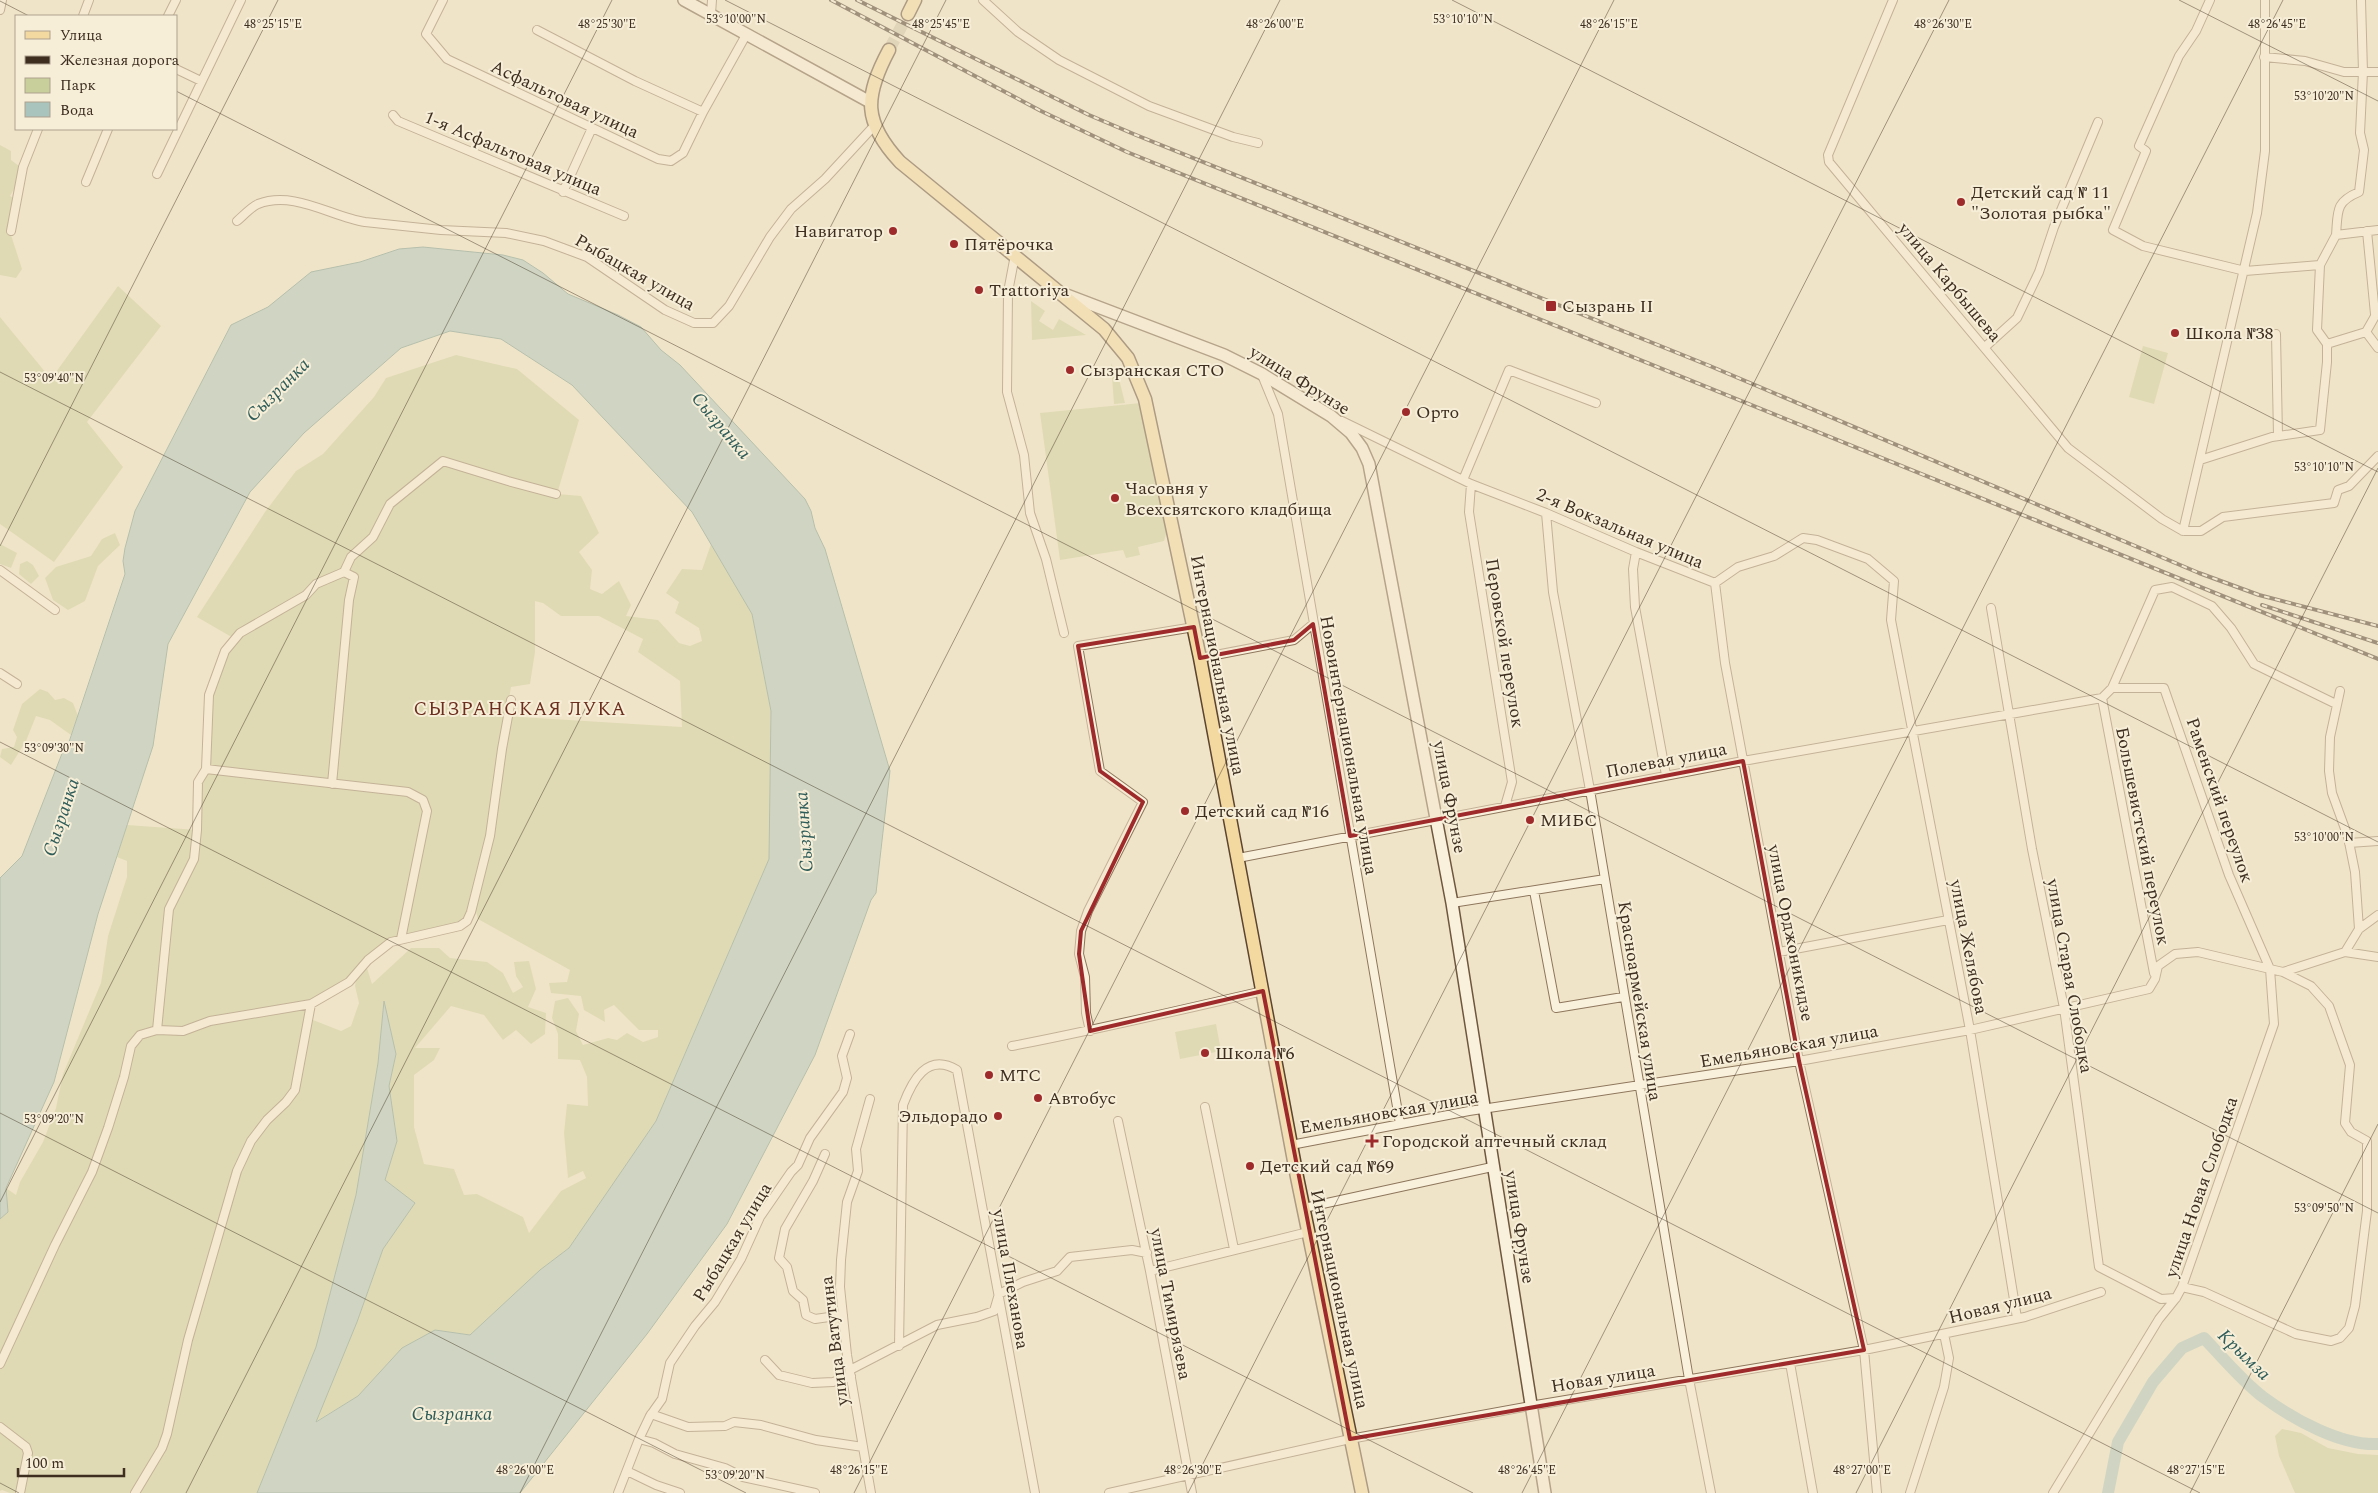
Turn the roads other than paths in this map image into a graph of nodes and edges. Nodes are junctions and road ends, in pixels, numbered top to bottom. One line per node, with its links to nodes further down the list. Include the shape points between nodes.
1 (2, 0): 14 (street)
2 (89, 0): 17 (street)
3 (176, 0): 18 (street)
4 (241, 0): 26 (street)
5 (443, 0): 32 (street, Асфальтовая улица, via 426,34 447,59)
6 (684, 0): 15 (street)
7 (712, 0): 15 (street)
8 (915, 0): 16 (main road)
9 (983, 0): 37 (street, via 1018,32 1059,60 1149,106)
10 (1893, 0): 57 (street, улица Карбышева, via 1828,155 1829,162)
11 (2210, 0): 49 (street, via 2196,31 2179,56 2139,146 2146,150 2113,230 2143,246)
12 (2263, 0): 22 (street)
13 (2361, 0): 24 (street)
14 (0, 10)
15 (711, 14): 20 (street)
16 (908, 14)
17 (83, 15)
18 (168, 15)
19 (538, 30): 28 (street, via 635,81)
20 (746, 35): 27 (street); 28 (street)
21 (889, 50): 27 (main road, via 872,84)
22 (2264, 57): 24 (street, via 2306,61 2344,72); 49 (street, via 2265,151)
23 (178, 70): 26 (street)
24 (2363, 72): 25 (street); 46 (street, via 2360,133 2364,150 2359,192 2340,203)
25 (2378, 72)
26 (201, 81): 35 (street)
27 (870, 102): 31 (main road, Интернациональная улица)
28 (703, 112): 32 (street, Асфальтовая улица, via 683,152 672,161 658,159)
29 (393, 115): 40 (street, 1-я Асфальтовая улица, via 398,121)
30 (2098, 122): 57 (street, via 2054,227 2039,272 2017,318)
31 (874, 126): 42 (street, Рыбацкая улица, via 825,179 791,209 770,237 729,306 713,323 694,323 664,310 587,257 524,236 348,220 328,210 282,201 258,204); 47 (main road, Интернациональная улица, via 900,162)
32 (592, 128): 40 (street)
33 (38, 130): 44 (street, via 23,167)
34 (108, 130): 39 (street)
35 (178, 130)
36 (178, 130): 38 (street)
37 (1258, 144)
38 (157, 174)
39 (86, 182)
40 (564, 192): 41 (street, 1-я Асфальтовая улица)
41 (624, 216)
42 (237, 221)
43 (2378, 230): 45 (street)
44 (11, 231)
45 (2367, 231): 46 (street); 51 (street)
46 (2336, 235): 48 (street)
47 (1015, 256): 50 (main road, Интернациональная улица); 79 (street, via 1008,292 1007,392 1024,455 1030,513 1046,559)
48 (2320, 264): 49 (street); 56 (street, via 2317,330)
49 (2245, 271): 64 (street)
50 (1061, 293): 52 (street, улица Фрунзе); 53 (main road, Интернациональная улица)
51 (2376, 312): 54 (street)
52 (1114, 313): 53 (street, via 1107,318); 59 (street, улица Фрунзе, via 1224,355)
53 (1104, 329): 78 (main road, Интернациональная улица, via 1128,358 1145,399)
54 (2366, 332): 56 (street); 58 (street)
55 (2276, 334): 62 (street)
56 (2326, 344): 62 (street, via 2320,430)
57 (1985, 347): 69 (street, улица Карбышева, via 2068,448 2162,519)
58 (2378, 348)
59 (1262, 374): 61 (street, улица Фрунзе); 77 (street, Новоинтернациональная улица, via 1278,414)
60 (1596, 402): 65 (street, via 1509,370)
61 (1331, 416): 65 (street, 2-я Вокзальная улица); 96 (street, улица Фрунзе, via 1351,433 1369,464)
62 (2278, 436): 64 (street)
63 (2378, 456): 69 (street, via 2349,486 2338,490 2334,503 2223,517 2201,531)
64 (2200, 460): 69 (street)
65 (1463, 480): 66 (street, 2-я Вокзальная улица)
66 (1471, 484): 68 (street, 2-я Вокзальная улица); 95 (street, Перовской переулок, via 1469,512 1512,782)
67 (556, 494): 72 (street, via 443,461 390,504 373,537 352,558)
68 (1546, 512): 70 (street, 2-я Вокзальная улица); 94 (street, Красноармейская улица, via 1552,592)
69 (2183, 531)
70 (1636, 552): 74 (street, 2-я Вокзальная улица); 92 (street, via 1633,569 1635,607)
71 (0, 570): 76 (street)
72 (344, 572): 91 (street, via 316,584 306,595 240,633 225,651 209,695); 93 (street, via 354,577 349,600)
73 (1894, 581): 74 (street, 2-я Вокзальная улица, via 1868,559 1803,538 1774,556 1738,567); 89 (street, улица Желябова, via 1890,620)
74 (1715, 583): 90 (street, улица Орджоникидзе, via 1725,663)
75 (1991, 608): 88 (street, улица Старая Слободка)
76 (55, 610)
77 (1313, 624): 80 (street, via 1294,640); 97 (street, Новоинтернациональная улица)
78 (1194, 627): 80 (main road, Интернациональная улица); 120 (street, via 1078,646 1100,771 1143,802 1081,931 1079,954 1085,977)
79 (1064, 633)
80 (1200, 658): 100 (main road, Интернациональная улица)
81 (0, 673): 82 (street)
82 (17, 684)
83 (2112, 688): 85 (street); 87 (street, via 2155,590 2172,587 2212,606 2254,664); 111 (street, Раменский переулок, via 2164,688 2229,875)
84 (2340, 691): 87 (street)
85 (2102, 698): 88 (street, Полевая улица); 113 (street, Большевистский переулок)
86 (511, 700): 107 (street, via 490,836 467,921 460,926)
87 (2336, 704): 99 (street, via 2330,737 2329,771 2332,793)
88 (2008, 714): 89 (street, Полевая улица); 117 (street, улица Старая Слободка)
89 (1912, 731): 90 (street, Полевая улица); 105 (street, улица Желябова)
90 (1743, 760): 92 (street, Полевая улица); 108 (street, улица Орджоникидзе)
91 (206, 770): 93 (street); 118 (street, via 198,782 194,859 169,908)
92 (1666, 775): 94 (street, Полевая улица)
93 (332, 784): 107 (street, via 408,792 423,800 427,811)
94 (1590, 790): 95 (street, Полевая улица); 101 (street, Красноармейская улица)
95 (1506, 806): 96 (street, Полевая улица)
96 (1436, 820): 97 (street, Полевая улица); 103 (street, улица Фрунзе)
97 (1350, 836): 100 (street, Полевая улица); 129 (street, Новоинтернациональная улица)
98 (2378, 841): 99 (street)
99 (2349, 843): 106 (street, via 2355,872)
100 (1238, 858): 114 (main road, Интернациональная улица)
101 (1605, 879): 102 (street); 115 (street, Красноармейская улица)
102 (1534, 891): 103 (street); 115 (street, via 1556,1008)
103 (1452, 903): 127 (street, улица Фрунзе)
104 (2378, 916): 106 (street)
105 (1948, 920): 108 (street); 119 (street, улица Желябова)
106 (2359, 929): 109 (street)
107 (401, 939): 116 (street, via 391,942 368,960 348,982)
108 (1779, 952): 123 (street, улица Орджоникидзе)
109 (2345, 952): 110 (street); 112 (street)
110 (2378, 956)
111 (2270, 969): 112 (street); 113 (street, Емельяновская улица, via 2198,952 2175,954 2158,966); 138 (street, улица Новая Слободка, via 2274,1024)
112 (2283, 972): 138 (street, via 2310,986 2329,1006 2350,1064 2345,1123 2351,1132 2367,1141 2367,1212 2355,1306 2349,1328 2340,1338 2331,1341 2296,1334 2204,1292)
113 (2155, 979): 117 (street, Емельяновская улица, via 2149,989)
114 (1264, 991): 120 (street, via 1144,1016); 130 (main road, Интернациональная улица)
115 (1623, 997): 124 (street, Красноармейская улица)
116 (311, 1004): 118 (street, via 210,1021 183,1031); 161 (street, via 295,1090 251,1141 237,1171 188,1340 167,1434)
117 (2064, 1008): 119 (street, Емельяновская улица); 141 (street, улица Старая Слободка, via 2099,1267 2161,1299)
118 (157, 1030): 149 (street, via 140,1035 131,1046 92,1172 54,1245)
119 (1970, 1030): 123 (street, Емельяновская улица); 143 (street, улица Желябова)
120 (1090, 1031): 122 (street)
121 (850, 1034): 153 (street, Рыбацкая улица, via 842,1056 847,1078 842,1092 810,1138 798,1165 760,1217 715,1302 670,1362 662,1399)
122 (1012, 1046)
123 (1799, 1061): 124 (street, Емельяновская улица); 146 (street, улица Орджоникидзе)
124 (1639, 1086): 127 (street, Емельяновская улица); 151 (street, Красноармейская улица)
125 (870, 1099): 142 (street, улица Ватутина, via 856,1149 858,1171 847,1202 841,1260)
126 (1205, 1106): 135 (street)
127 (1484, 1110): 129 (street, Емельяновская улица); 132 (street, улица Фрунзе)
128 (1118, 1121): 136 (street, улица Тимирязева)
129 (1400, 1124): 130 (street, Емельяновская улица)
130 (1291, 1145): 133 (main road, Интернациональная улица)
131 (825, 1154): 142 (street, via 785,1229 779,1258 787,1267 793,1290 803,1300 806,1315 815,1319)
132 (1492, 1167): 133 (street); 152 (street, улица Фрунзе)
133 (1304, 1208): 134 (main road, Интернациональная улица)
134 (1308, 1232): 135 (street); 155 (main road, Интернациональная улица)
135 (1234, 1249): 137 (street)
136 (1147, 1253): 137 (street, улица Тимирязева); 140 (street, via 1122,1250 1070,1257 1057,1271 1023,1282)
137 (1150, 1272): 159 (street, улица Тимирязева)
138 (2182, 1287): 141 (street, улица Новая Слободка)
139 (2101, 1292): 143 (street, Новая улица)
140 (1000, 1294): 145 (street, via 994,1311 937,1325); 145 (street, улица Плеханова, via 956,1070 947,1064 936,1064 918,1074 903,1105); 166 (street, улица Плеханова)
141 (2176, 1298): 175 (street, улица Новая Слободка, via 2159,1319)
142 (843, 1316): 150 (street, улица Ватутина)
143 (2018, 1318): 144 (street, Новая улица)
144 (1944, 1334): 146 (street, Новая улица); 174 (street, via 1949,1358 1944,1387)
145 (899, 1346): 150 (street)
146 (1864, 1350): 148 (street, Новая улица); 173 (street, улица Орджоникидзе)
147 (765, 1360): 150 (street, via 779,1375 812,1383 833,1382)
148 (1790, 1363): 151 (street, Новая улица); 172 (street)
149 (0, 1364)
150 (850, 1373): 157 (street, улица Ватутина)
151 (1689, 1379): 152 (street, Новая улица); 171 (street, Красноармейская улица)
152 (1530, 1406): 155 (street, Новая улица); 170 (street, улица Фрунзе)
153 (651, 1414): 156 (street, Рыбацкая улица); 157 (street, via 688,1427 725,1426 734,1422 761,1425 816,1440)
154 (0, 1427): 160 (street, via 26,1447 28,1453)
155 (1350, 1439): 159 (street, Новая улица); 169 (main road, Интернациональная улица)
156 (639, 1440): 158 (street, Рыбацкая улица); 164 (street, via 654,1442 675,1454 725,1468 743,1477)
157 (863, 1447): 165 (street, улица Ватутина)
158 (627, 1471): 162 (street, Рыбацкая улица); 163 (street)
159 (1189, 1476): 167 (street, Новая улица); 168 (street, улица Тимирязева)
160 (20, 1493)
161 (135, 1493)
162 (618, 1493)
163 (680, 1493)
164 (816, 1493)
165 (871, 1493)
166 (1034, 1493)
167 (1109, 1493)
168 (1192, 1493)
169 (1362, 1493)
170 (1545, 1493)
171 (1711, 1493)
172 (1812, 1493)
173 (1877, 1493)
174 (1910, 1493)
175 (2053, 1493)

